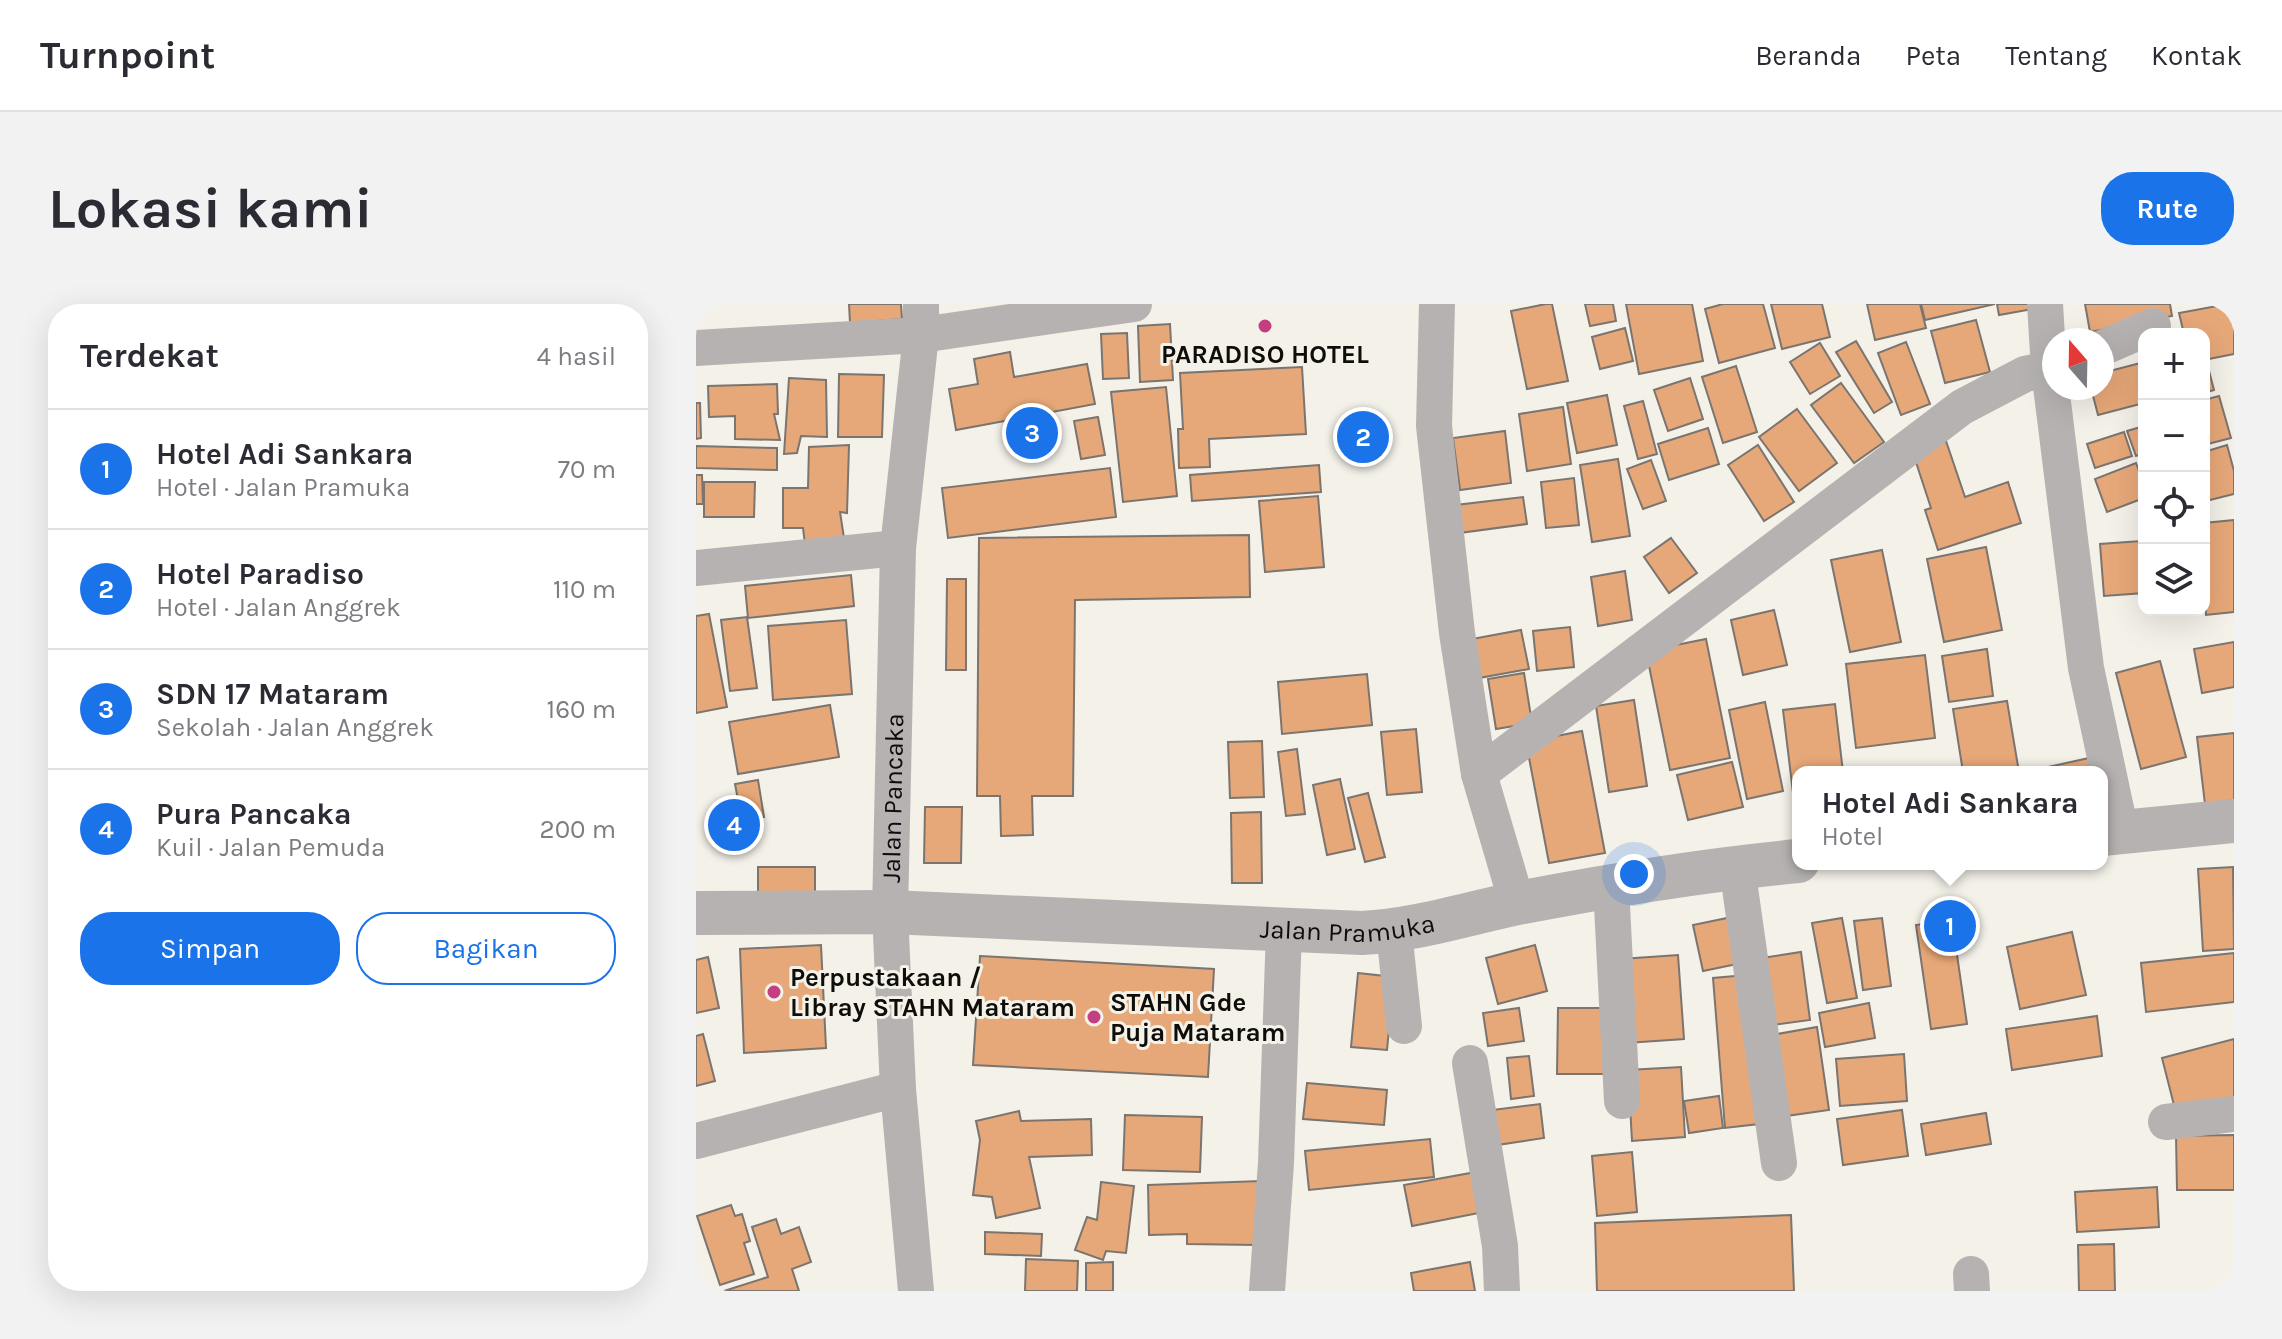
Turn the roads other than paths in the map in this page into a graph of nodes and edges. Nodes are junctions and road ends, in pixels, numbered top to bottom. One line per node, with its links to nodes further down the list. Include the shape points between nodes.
1 (1134, 304): 4 (street)
2 (1437, 304): 14 (street, via 1434,426)
3 (2045, 304): 6 (street)
4 (921, 320): 8 (street); 11 (street, Jalan Pancaka)
5 (2153, 326): 7 (street)
6 (2048, 328)
7 (2114, 343)
8 (696, 348)
9 (2042, 371): 14 (street, via 2025,374 1962,407)
10 (2056, 400): 13 (street)
11 (898, 548): 12 (street); 22 (street, Jalan Pancaka)
12 (696, 568)
13 (2101, 766)
14 (1479, 774): 21 (street)
15 (2108, 808): 17 (street)
16 (2234, 821): 17 (street)
17 (2112, 833)
18 (1792, 862): 19 (street, Jalan Pramuka)
19 (1737, 867): 20 (street, Jalan Pramuka); 33 (street)
20 (1611, 886): 21 (street, Jalan Pramuka); 29 (street)
21 (1517, 903): 25 (street, Jalan Pramuka)
22 (890, 912): 23 (street, Jalan Pramuka); 24 (street, Jalan Pramuka); 28 (street, Jalan Pancaka)
23 (696, 913)
24 (1284, 929): 25 (street, Jalan Pramuka); 35 (street)
25 (1394, 931): 26 (street)
26 (1404, 1026)
27 (1470, 1063): 36 (street, via 1500,1246)
28 (898, 1089): 32 (street); 34 (street, Jalan Pancaka)
29 (1622, 1101)
30 (2234, 1114): 31 (street)
31 (2166, 1122)
32 (696, 1141)
33 (1779, 1163)
34 (916, 1291)
35 (1267, 1291)
36 (1502, 1291)

